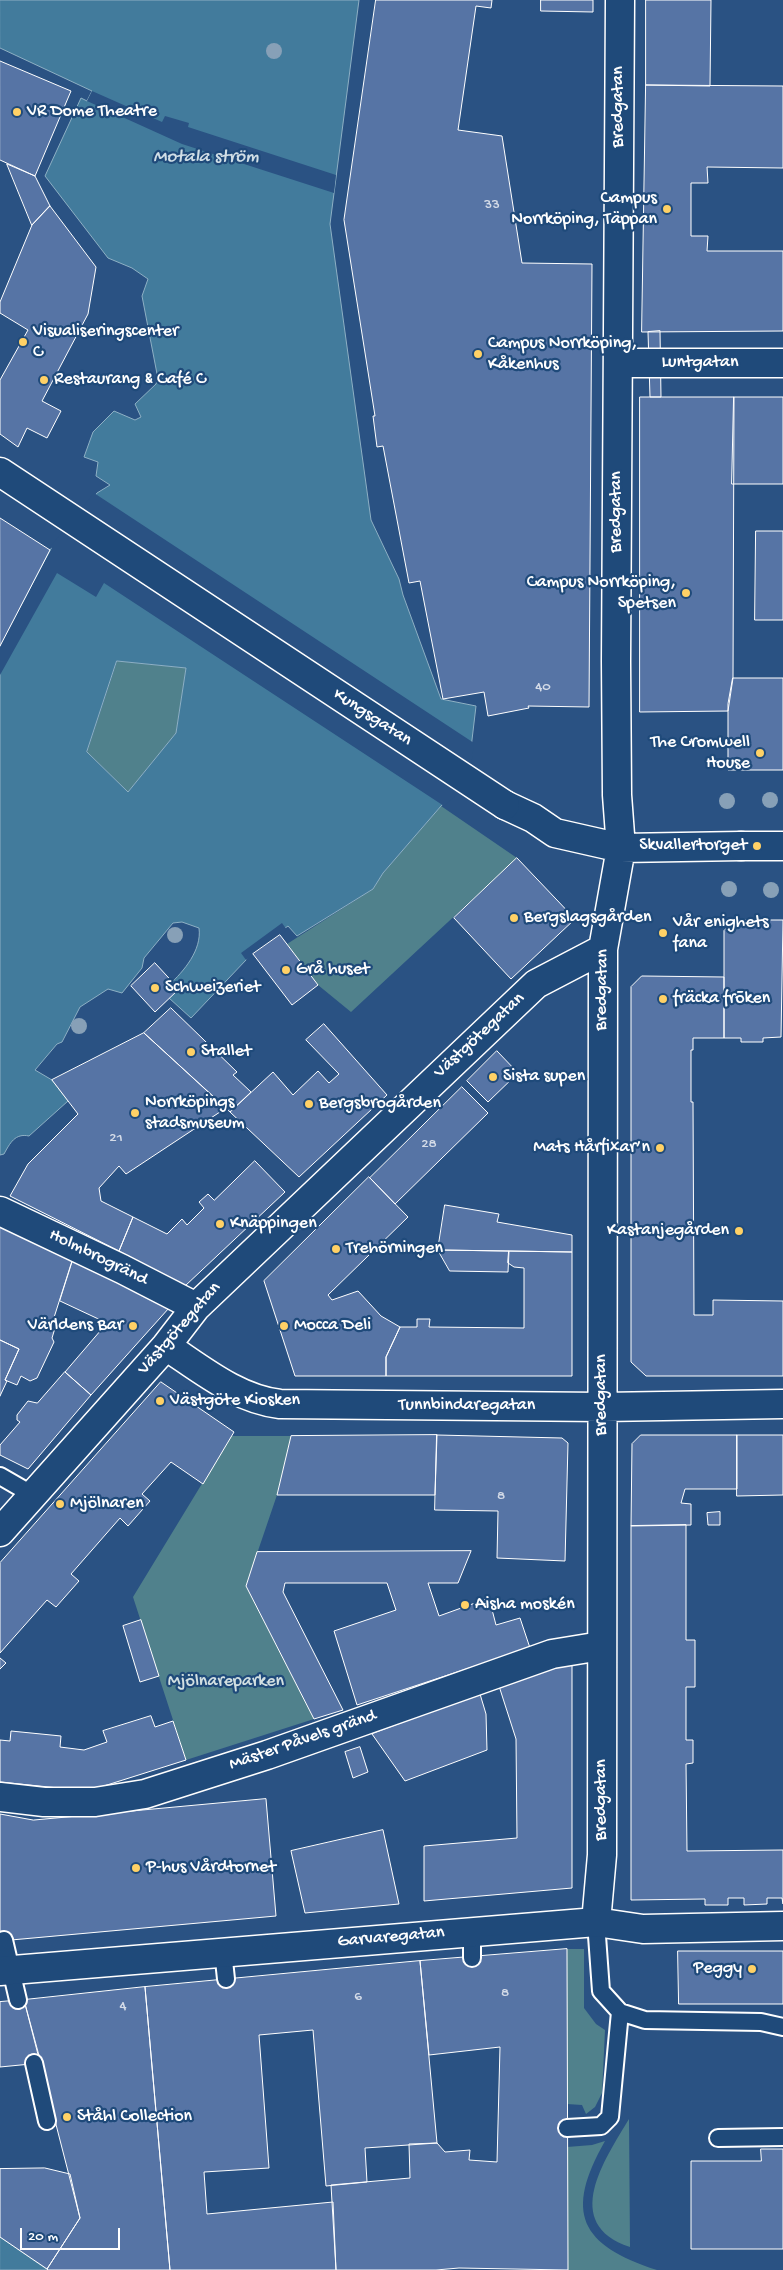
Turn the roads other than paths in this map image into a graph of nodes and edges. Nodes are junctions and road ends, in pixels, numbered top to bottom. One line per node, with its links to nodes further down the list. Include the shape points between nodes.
1 (620, 0): 2 (street, Bredgatan)
2 (618, 363): 3 (street, Luntgatan); 6 (street, Bredgatan, via 616,671)
3 (783, 363)
4 (0, 472): 6 (street, Kungsgatan, via 505,805 555,833)
5 (783, 846): 6 (street, Kungsgatan)
6 (621, 848): 7 (street, Bredgatan)
7 (603, 949): 9 (street, Västgötegatan, via 536,984); 12 (street, Bredgatan)
8 (0, 1211): 9 (street, Holmbrogränd)
9 (196, 1307): 10 (street, Västgötegatan)
10 (166, 1346): 12 (street, Tunnbindaregatan, via 229,1386 263,1402); 14 (street, Västgötegatan)
11 (783, 1404): 12 (street, Tunnbindaregatan)
12 (602, 1406): 16 (street, Bredgatan)
13 (0, 1476): 14 (lane)
14 (33, 1495): 15 (street, Västgötegatan)
15 (0, 1532)
16 (601, 1646): 17 (street, Mäster Påvels gränd, via 552,1654 267,1755 145,1794 95,1802 44,1802); 18 (street, Bredgatan, via 602,1854)
17 (0, 1797)
18 (596, 1922): 19 (street, Garvaregatan, via 643,1928); 21 (street, Garvaregatan, via 472,1944); 25 (lane, via 601,1990)
19 (775, 1926)
20 (4, 1940): 22 (lane)
21 (223, 1951): 22 (street, Garvaregatan); 23 (lane)
22 (6, 1970): 24 (lane)
23 (226, 1979)
24 (18, 2000)
25 (620, 2012): 26 (lane, via 645,2020 761,2022); 29 (lane, via 610,2117 601,2126)
26 (783, 2027)
27 (34, 2063): 28 (lane)
28 (48, 2121)
29 (567, 2128)
30 (783, 2137): 31 (lane)
31 (718, 2138)

